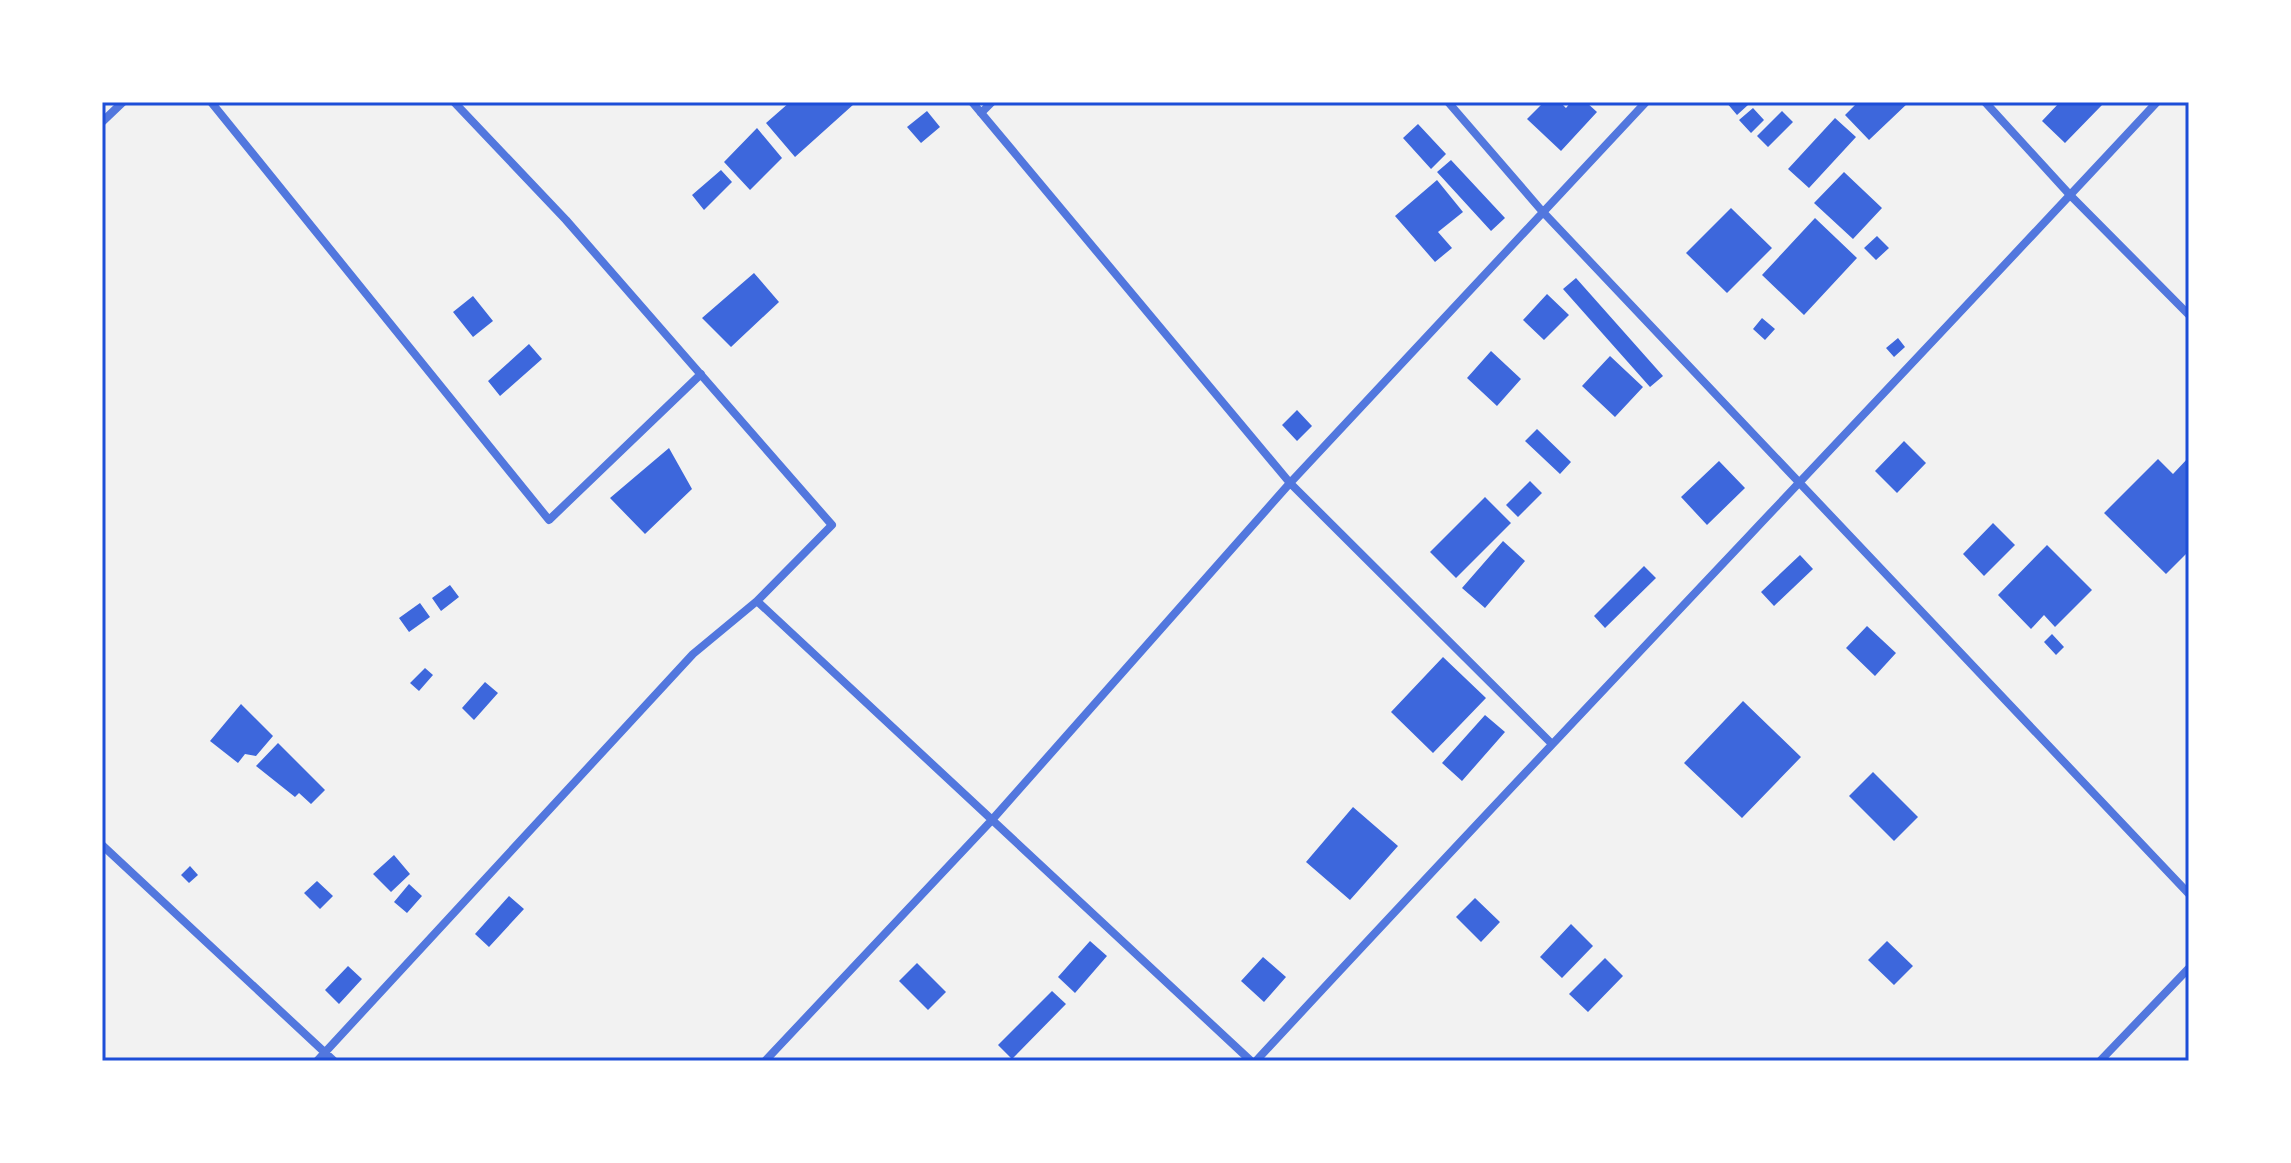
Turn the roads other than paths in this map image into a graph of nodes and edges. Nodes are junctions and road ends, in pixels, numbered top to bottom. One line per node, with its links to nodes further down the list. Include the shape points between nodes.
1 (123, 102): 11 (street)
2 (211, 102): 15 (street, via 549,520)
3 (454, 102): 15 (street)
4 (972, 102): 10 (street)
5 (992, 102): 10 (street)
6 (1448, 102): 13 (street)
7 (1646, 102): 13 (street)
8 (1985, 102): 12 (street)
9 (2157, 102): 12 (street)
10 (981, 113): 16 (street)
11 (102, 122)
12 (2070, 195): 14 (street); 17 (street)
13 (1542, 211): 16 (street); 17 (street)
14 (2189, 315)
15 (701, 374): 18 (street, via 832,525)
16 (1290, 483): 19 (street); 20 (street)
17 (1800, 485): 19 (street); 22 (street)
18 (757, 601): 20 (street); 24 (street, via 693,654)
19 (1551, 743): 28 (street)
20 (991, 821): 27 (street); 28 (street)
21 (102, 845): 24 (street)
22 (2189, 894)
23 (2189, 968): 29 (street)
24 (326, 1052): 25 (street); 26 (street)
25 (317, 1061)
26 (334, 1061)
27 (765, 1061)
28 (1254, 1061)
29 (2100, 1061)

